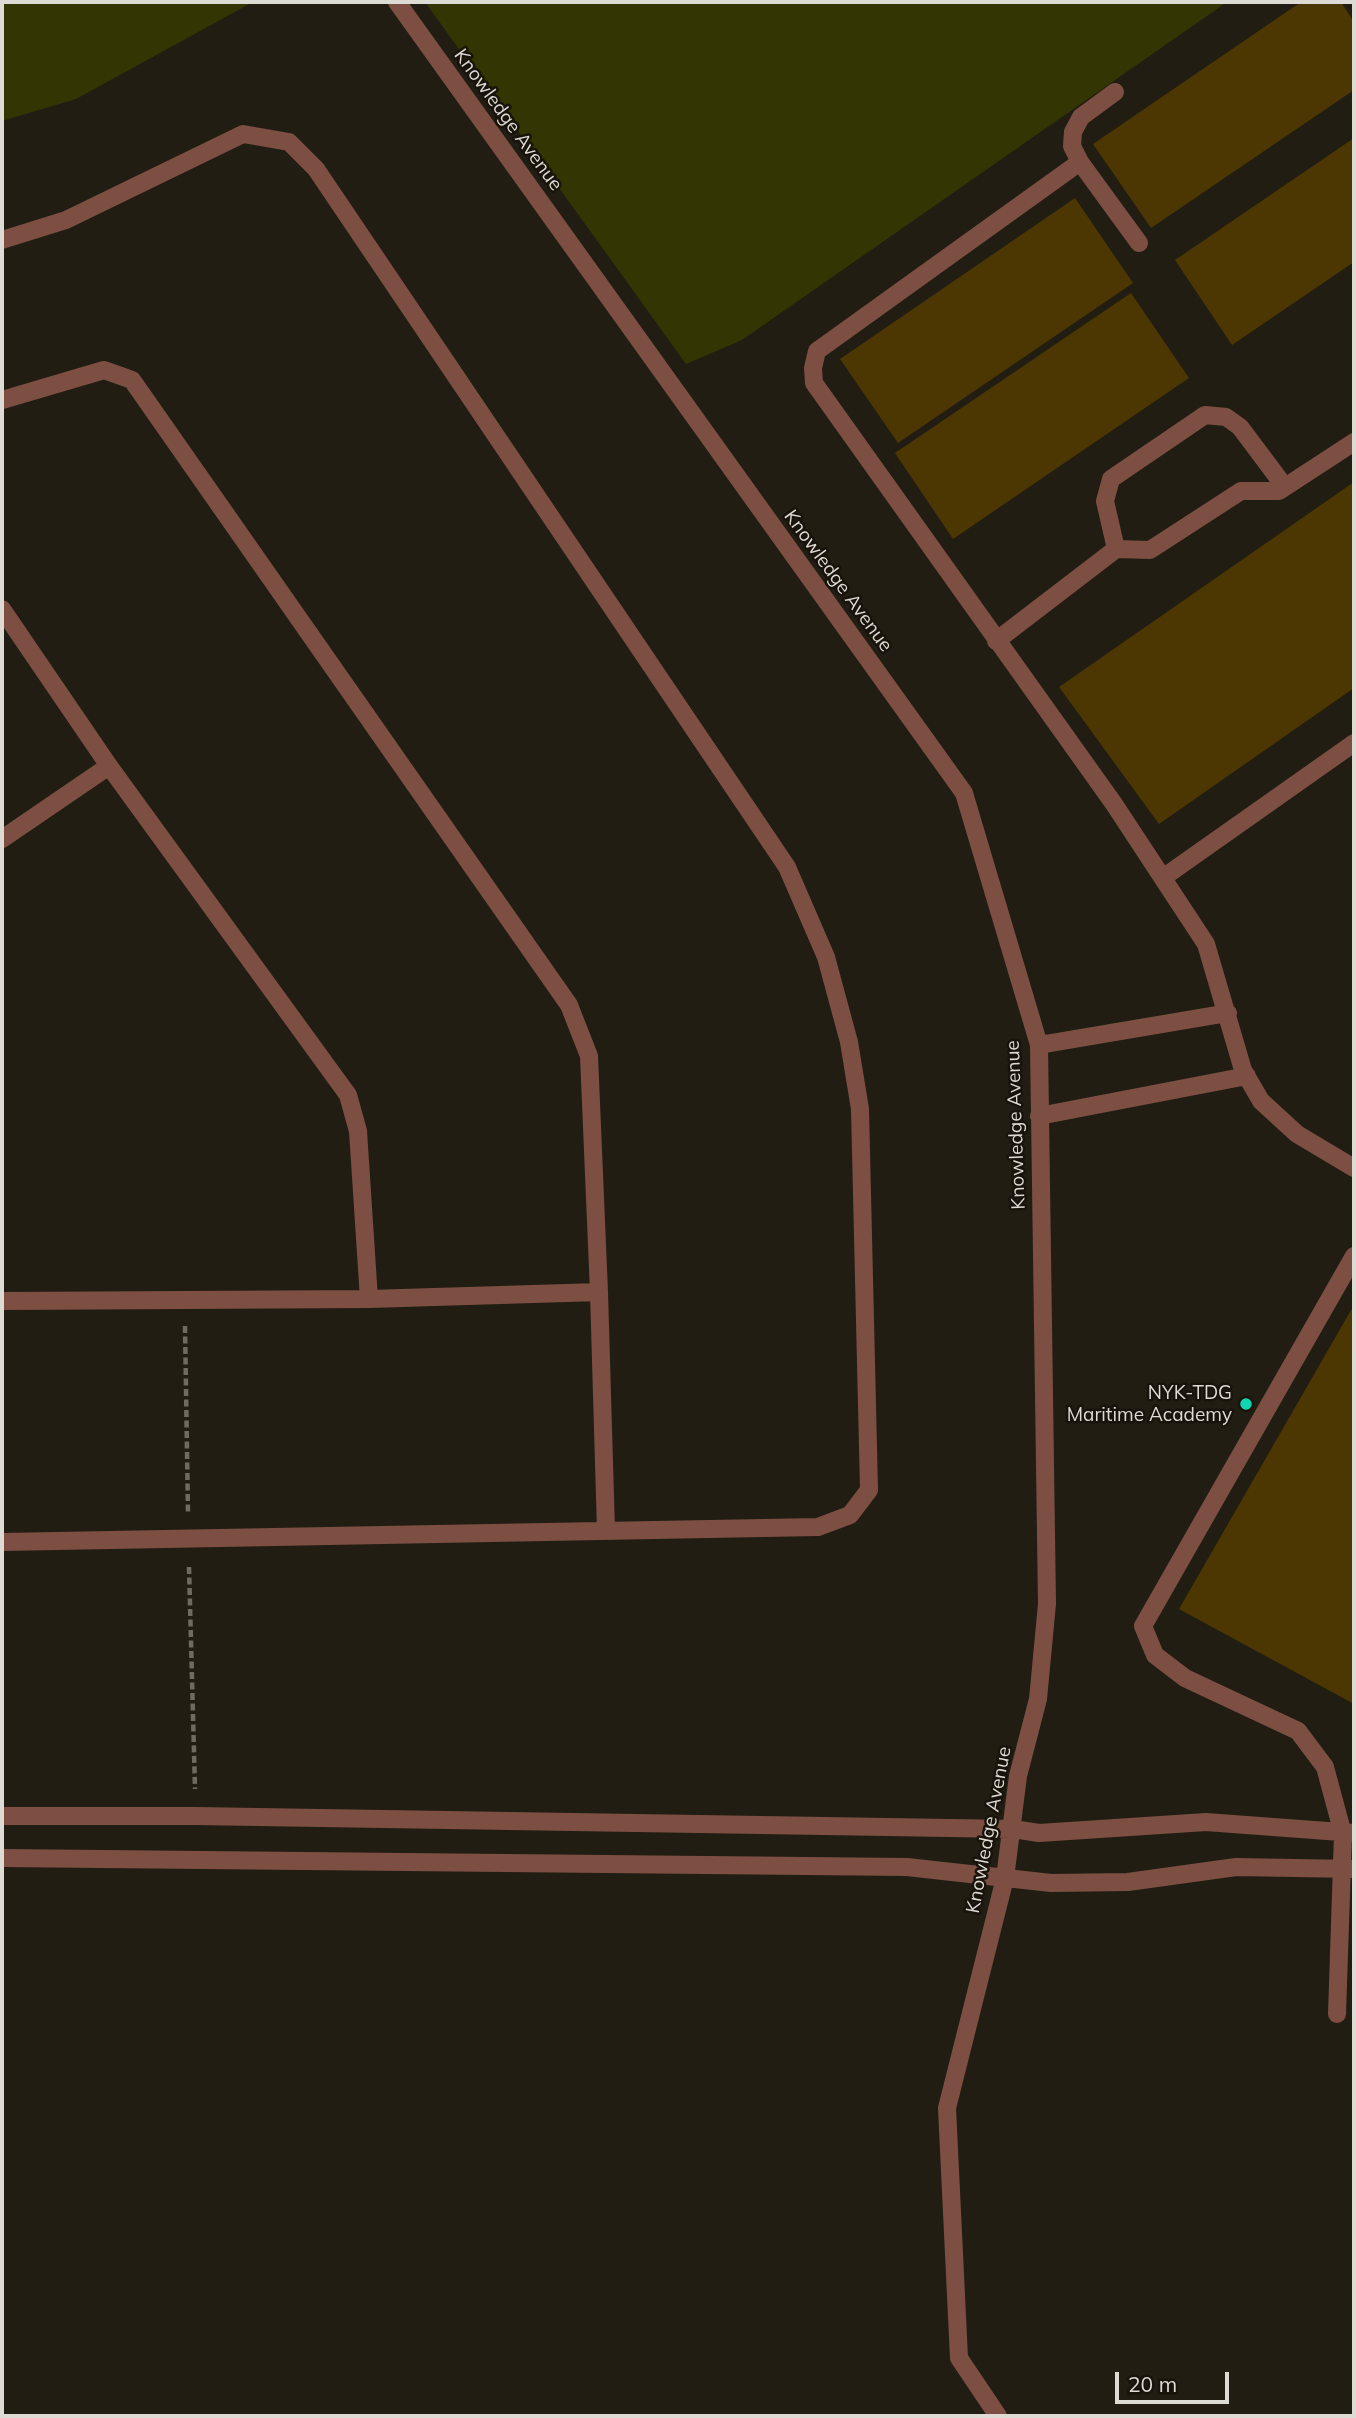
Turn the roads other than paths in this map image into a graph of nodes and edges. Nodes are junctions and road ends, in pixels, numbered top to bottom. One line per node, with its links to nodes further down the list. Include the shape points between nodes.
1 (397, 2): 17 (street, Knowledge Avenue, via 964,793)
2 (1115, 92): 3 (street, via 1081,117 1073,132 1072,146)
3 (1080, 162): 5 (street); 11 (street, via 817,351 813,368 814,383 827,404)
4 (2, 240): 25 (street, via 66,220 243,134 289,142 316,169 787,867 826,957 849,1042 860,1109 869,1490 850,1515 818,1527)
5 (1139, 243)
6 (2, 400): 22 (street, via 104,370 132,380 569,1005 589,1056)
7 (1354, 442): 8 (street)
8 (1285, 487): 9 (street, via 1241,491 1150,550); 9 (street, via 1240,427 1226,417 1205,415 1111,479 1105,501)
9 (1116, 549): 11 (street)
10 (2, 609): 13 (street)
11 (996, 641): 15 (street)
12 (1354, 743): 15 (street)
13 (109, 766): 14 (street); 23 (street, via 348,1095 358,1131)
14 (2, 839)
15 (1164, 877): 16 (street, via 1206,944)
16 (1228, 1013): 17 (street); 18 (street)
17 (1039, 1045): 19 (street, Knowledge Avenue)
18 (1247, 1076): 19 (street); 20 (street, via 1261,1101 1297,1134)
19 (1039, 1116): 28 (street, Knowledge Avenue, via 1047,1604 1038,1699 1018,1776)
20 (1354, 1168)
21 (1354, 1256): 29 (street, via 1143,1626 1155,1656 1185,1678 1298,1731 1325,1767)
22 (599, 1292): 23 (street); 25 (street)
23 (369, 1299): 24 (street)
24 (2, 1301)
25 (606, 1531): 26 (street)
26 (2, 1542)
27 (2, 1816): 28 (street)
28 (1013, 1829): 29 (street, via 1038,1833 1206,1822); 32 (street, Knowledge Avenue)
29 (1349, 1833): 31 (street)
30 (2, 1858): 32 (street, via 907,1867)
31 (1347, 1868): 32 (street, via 1236,1867 1128,1882 1051,1883); 33 (street)
32 (1005, 1878): 34 (street, Knowledge Avenue, via 947,2108 959,2358)
33 (1337, 2014)
34 (998, 2416)

